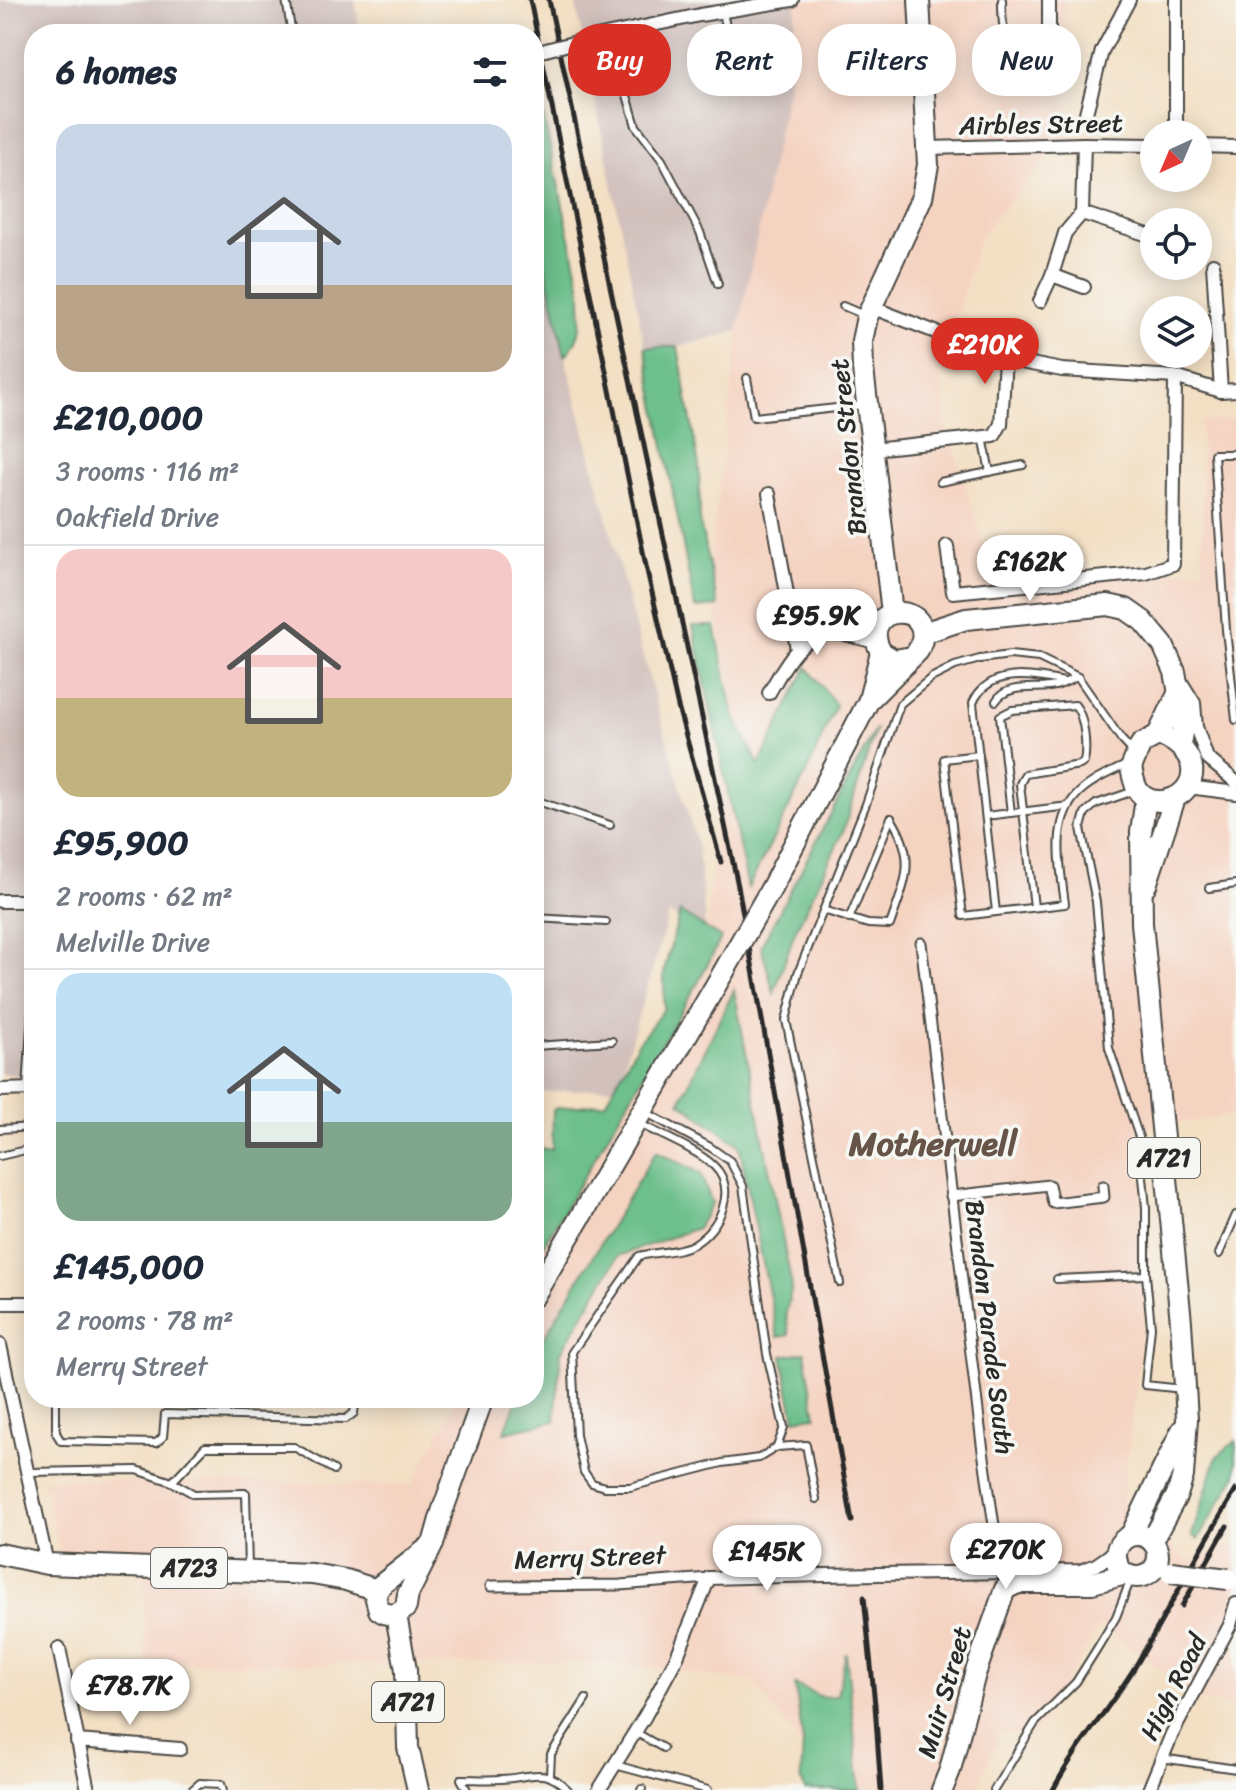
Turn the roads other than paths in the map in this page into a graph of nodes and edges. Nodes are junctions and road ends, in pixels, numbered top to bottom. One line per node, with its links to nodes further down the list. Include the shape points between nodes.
1 (286, 0): 9 (lane)
2 (792, 0): 8 (street)
3 (919, 0): 22 (main road, Brandon Street)
4 (1002, 0): 11 (lane)
5 (1049, 0): 12 (street)
6 (1129, 0): 16 (street, via 1102,51)
7 (1176, 0): 17 (street)
8 (721, 6): 10 (street)
9 (290, 24)
10 (649, 24)
11 (1003, 24)
12 (1049, 24)
13 (568, 44): 14 (street, bridge)
14 (544, 50)
15 (627, 96): 27 (lane, via 636,126 662,160 700,232)
16 (1086, 113)
17 (1176, 120)
18 (1084, 144): 19 (street, Airbles Street); 22 (street, Airbles Street); 23 (street)
19 (1140, 145)
20 (1212, 146): 21 (street)
21 (1236, 147)
22 (928, 148): 31 (main road, Brandon Street, via 922,197)
23 (1082, 213): 24 (street); 26 (street, via 1065,233)
24 (1140, 232)
25 (1213, 264): 36 (street)
26 (1052, 275): 28 (street); 29 (street)
27 (718, 284)
28 (1084, 287)
29 (1040, 301)
30 (843, 306): 31 (lane)
31 (869, 312): 32 (street); 37 (main road, Brandon Street, via 862,341)
32 (1005, 359): 33 (street, via 1062,370); 38 (street, via 1001,424 994,436)
33 (1175, 377): 36 (street); 45 (street, via 1173,564 1146,573 953,592)
34 (747, 378): 37 (lane, via 754,417)
35 (1236, 390): 36 (street)
36 (1221, 391)
37 (867, 405): 39 (main road, Brandon Street)
38 (983, 437): 39 (street); 42 (lane)
39 (873, 449): 46 (main road, Brandon Street)
40 (1236, 454): 48 (lane, via 1214,454)
41 (1023, 465): 42 (lane)
42 (990, 472): 43 (lane)
43 (940, 482)
44 (769, 494): 51 (street)
45 (947, 546)
46 (892, 613): 49 (main road, via 914,617); 50 (main road, via 877,626)
47 (1236, 629): 48 (lane)
48 (1226, 630): 60 (lane)
49 (923, 633): 52 (main road); 53 (main road, A721, via 966,619 1108,605 1143,621 1163,645)
50 (878, 647): 51 (street, via 832,633); 52 (main road, via 894,660); 58 (main road)
51 (797, 649): 56 (street)
52 (912, 657): 58 (main road)
53 (1175, 672): 57 (main road, A721); 65 (street, via 1194,703 1207,758)
54 (1078, 677): 55 (lane); 64 (lane); 81 (lane, via 1039,658 980,659 931,678 900,704)
55 (1064, 682): 59 (lane, via 1008,692); 63 (lane, via 1017,676 978,690 973,703)
56 (769, 693)
57 (1178, 694): 61 (main road); 62 (main road, A721, via 1184,721)
58 (869, 700): 91 (main road, bridge, via 771,889)
59 (996, 701)
60 (1236, 720)
61 (1158, 735): 62 (main road); 64 (main road, via 1141,744)
62 (1180, 745): 66 (main road, A721, via 1191,760 1191,777)
63 (979, 755): 73 (lane); 82 (lane, via 944,759 963,916)
64 (1134, 758): 68 (main road, A721, via 1131,768); 70 (lane, via 1074,797)
65 (1236, 782)
66 (1181, 793): 67 (street); 68 (main road, via 1159,802); 77 (main road, A721, via 1166,820)
67 (1236, 793)
68 (1142, 794): 77 (main road, A721); 100 (lane, via 1096,804 1081,820 1096,902 1109,1048 1139,1137)
69 (544, 803): 74 (lane)
70 (1069, 806): 71 (lane); 80 (lane, via 1059,853 1065,904)
71 (1023, 812): 72 (lane); 72 (lane, via 1020,784 1025,774 1080,765 1086,759 1075,705 1001,714); 80 (lane)
72 (1011, 813): 73 (lane)
73 (986, 816): 82 (lane)
74 (610, 825)
75 (1236, 884): 76 (lane)
76 (1209, 888)
77 (1141, 897): 107 (main road, A721)
78 (0, 901): 79 (street)
79 (24, 901)
80 (1034, 907): 82 (lane)
81 (823, 910): 84 (lane); 103 (lane, via 786,1020)
82 (996, 912)
83 (544, 919): 85 (lane)
84 (849, 919): 84 (lane, via 855,905 891,818 902,836 909,869 890,925)
85 (606, 922)
86 (921, 943): 97 (street, Brandon Parade South)
87 (612, 1041): 88 (lane)
88 (544, 1045)
89 (24, 1089): 90 (street)
90 (0, 1090)
91 (639, 1116): 101 (main road); 112 (lane, via 710,1147 730,1161 743,1186 767,1354 784,1427); 112 (lane, via 710,1162 722,1174 725,1194 715,1227 693,1245 639,1256 572,1352 576,1435 584,1472 592,1483 630,1487 759,1458)
92 (24, 1128): 93 (lane)
93 (0, 1129)
94 (24, 1150): 95 (lane)
95 (0, 1156)
96 (1103, 1186): 97 (street, via 1104,1197 1053,1203 1049,1185)
97 (951, 1196): 125 (street, Brandon Parade South)
98 (1236, 1215): 99 (lane)
99 (1219, 1254)
100 (1146, 1275): 102 (lane); 107 (lane, via 1151,1327 1145,1385)
101 (544, 1279)
102 (1057, 1279)
103 (840, 1283)
104 (0, 1303): 105 (street)
105 (24, 1303)
106 (0, 1345): 114 (street)
107 (1187, 1389): 111 (main road, A721)
108 (56, 1408): 109 (lane, via 61,1441 134,1442 159,1442 165,1414 346,1419)
109 (355, 1408)
110 (479, 1408): 119 (main road)
111 (1187, 1419): 117 (main road, A721); 118 (main road, A721, via 1183,1476)
112 (777, 1447): 116 (lane, via 806,1445)
113 (334, 1470): 115 (lane, via 294,1447 205,1447)
114 (29, 1472): 115 (lane, via 137,1470); 122 (street)
115 (172, 1482): 123 (lane, via 194,1494 246,1493)
116 (816, 1499)
117 (1131, 1535): 118 (main road); 120 (main road, A721)
118 (1152, 1541): 124 (main road)
119 (433, 1544): 129 (main road); 131 (main road)
120 (1116, 1551): 125 (street, Merry Street, via 1080,1571); 126 (main road, via 1116,1561)
121 (0, 1554): 122 (main road, A723)
122 (47, 1564): 123 (main road, A723)
123 (248, 1570): 129 (main road, A723)
124 (1163, 1570): 126 (main road); 128 (main road, bridge)
125 (1001, 1573): 127 (street, Merry Street, bridge)
126 (1129, 1575): 154 (main road, Muir Street, via 1092,1583 1018,1583 1005,1589); 155 (lane, via 1116,1617 1091,1659 1035,1723)
127 (709, 1578): 130 (street, Merry Street); 136 (street, via 676,1659)
128 (1232, 1579)
129 (383, 1586): 131 (main road, via 400,1584); 133 (main road, A721, via 375,1600 379,1610)
130 (491, 1586)
131 (408, 1594): 133 (main road, via 406,1607)
132 (1236, 1604): 140 (street, High Road)
133 (396, 1615): 148 (main road, A721, via 406,1670 408,1747)
134 (59, 1648): 137 (street)
135 (586, 1699): 143 (lane, via 551,1754)
136 (635, 1732): 138 (lane); 142 (street)
137 (77, 1741): 139 (street); 145 (street)
138 (663, 1748)
139 (180, 1749)
140 (1161, 1758): 141 (lane); 156 (street, High Road)
141 (1236, 1769)
142 (611, 1770): 152 (street); 153 (lane)
143 (550, 1775): 144 (lane); 151 (lane)
144 (503, 1779): 149 (lane, via 461,1779); 150 (lane)
145 (88, 1790)
146 (192, 1790): 147 (lane, via 200,1783 221,1784)
147 (223, 1790)
148 (418, 1790)
149 (467, 1790)
150 (509, 1790)
151 (568, 1790)
152 (599, 1790)
153 (708, 1790)
154 (942, 1790)
155 (994, 1790)
156 (1149, 1790)

